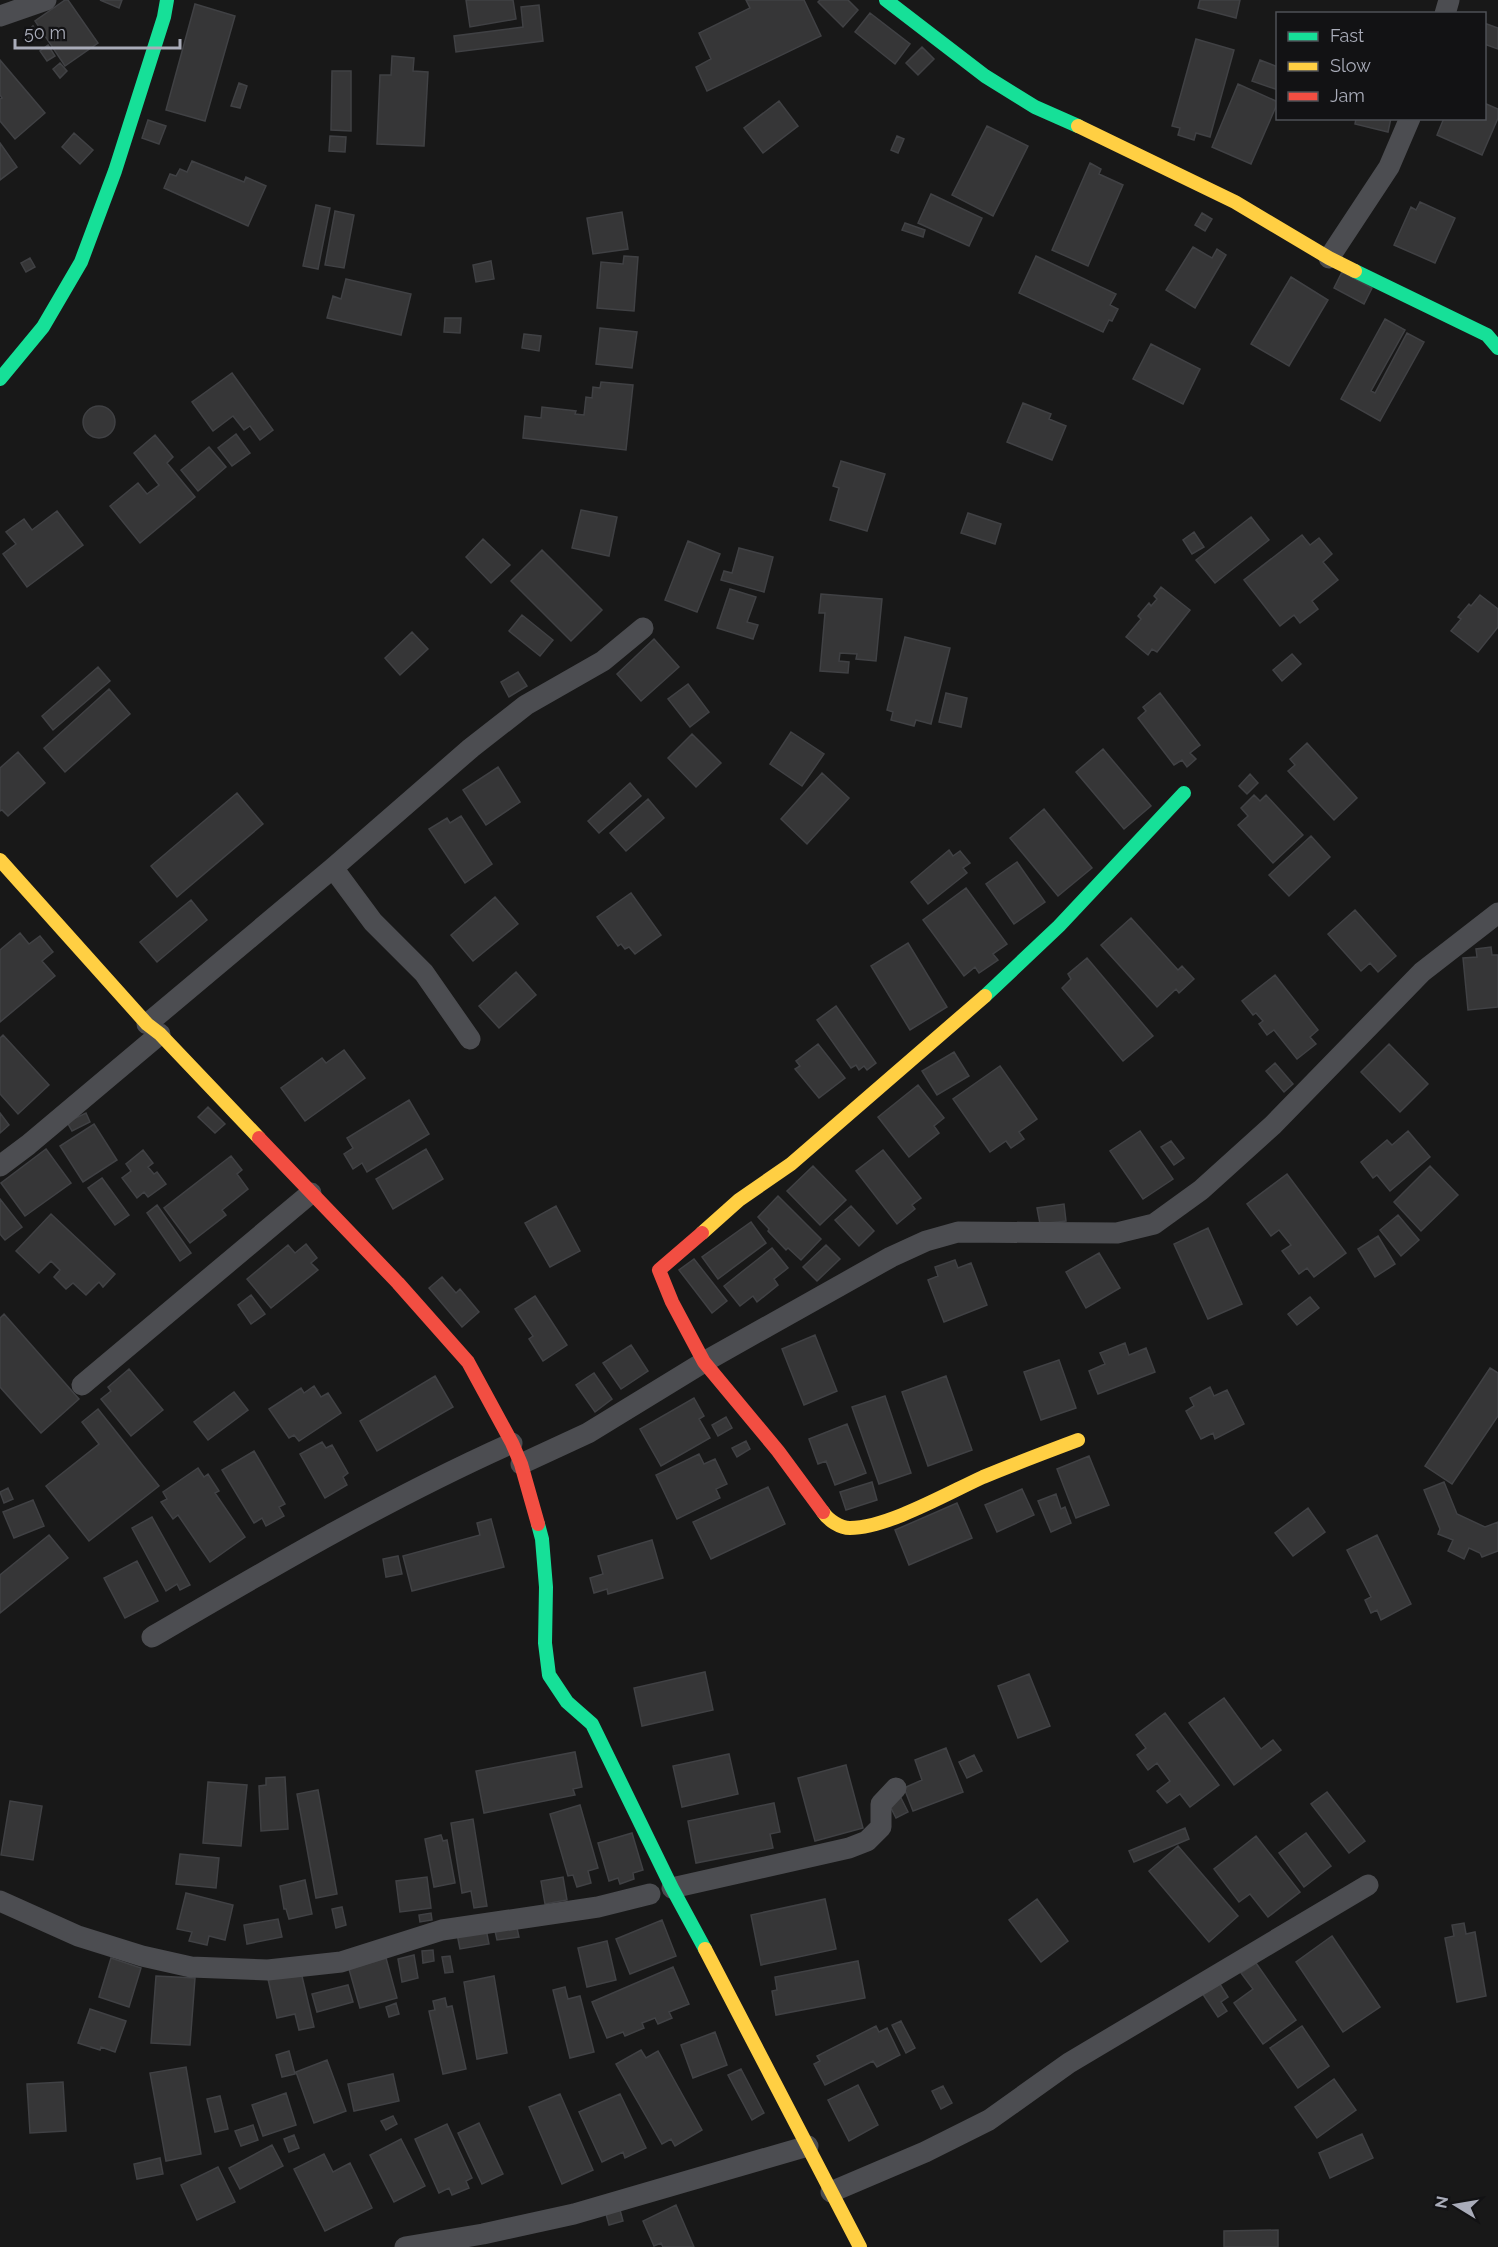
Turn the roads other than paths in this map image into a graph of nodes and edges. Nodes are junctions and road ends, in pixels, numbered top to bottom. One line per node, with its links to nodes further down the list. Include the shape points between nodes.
1 (46, 0): 4 (street)
2 (167, 0): 8 (street, via 115,171 81,262 43,327)
3 (886, 0): 6 (street, via 985,76 1035,107 1235,202)
4 (0, 16)
5 (1409, 120): 6 (street, via 1389,167)
6 (1329, 258): 7 (street, via 1487,335)
7 (1498, 348)
8 (0, 379)
9 (643, 628): 12 (street, via 603,661 526,705)
10 (1184, 793): 18 (street, via 1008,976 830,1132 739,1200 659,1270)
11 (0, 860): 14 (street)
12 (333, 868): 14 (street); 15 (street, via 373,922 424,973)
13 (1498, 913): 18 (street, via 1422,972 1273,1125 1201,1190 1154,1224 1117,1233 958,1232 926,1241)
14 (153, 1029): 16 (street, via 28,1145); 17 (street)
15 (470, 1039)
16 (0, 1166)
17 (311, 1193): 19 (street); 21 (street, via 468,1362)
18 (704, 1362): 20 (street, via 778,1450 828,1519 847,1528 899,1515); 22 (street, via 588,1432)
19 (82, 1385)
20 (1078, 1440)
21 (512, 1443): 22 (street); 23 (street, via 427,1482)
22 (521, 1464): 26 (street, via 542,1539 549,1675 567,1702 592,1724)
23 (152, 1637)
24 (896, 1788): 26 (street, via 881,1804 881,1827 867,1841)
25 (1368, 1885): 30 (street, via 1069,2063 989,2120)
26 (672, 1888): 29 (street)
27 (650, 1894): 28 (street, via 598,1907 442,1930 341,1962 268,1970 191,1967 142,1956 78,1936)
28 (0, 1901)
29 (808, 2146): 30 (street); 31 (street)
30 (831, 2192): 33 (street)
31 (488, 2241): 32 (street)
32 (405, 2247)
33 (860, 2247)

